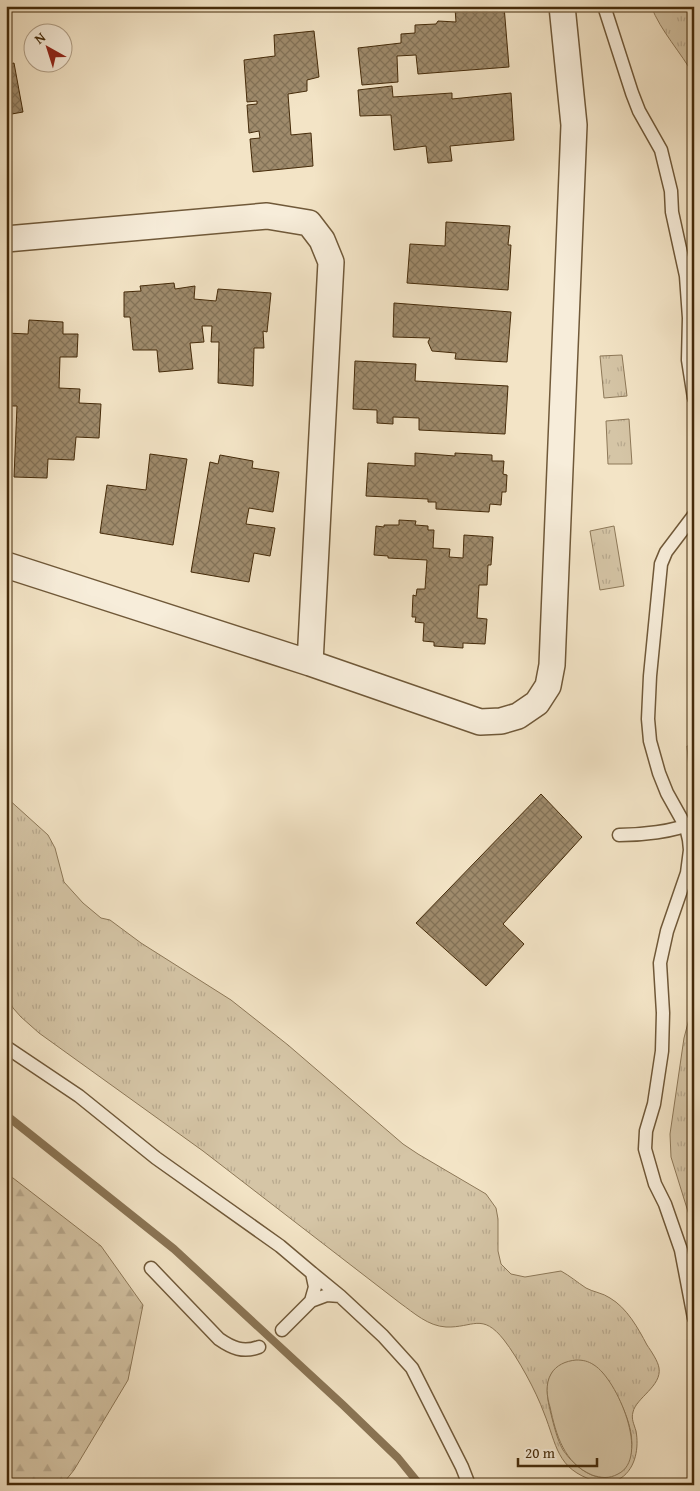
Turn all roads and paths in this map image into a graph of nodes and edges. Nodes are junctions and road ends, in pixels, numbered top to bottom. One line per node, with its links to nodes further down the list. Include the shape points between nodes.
1 (562, 6): 7 (street, via 574,124 552,665 548,686 537,702 518,716 480,722)
2 (604, 6): 4 (lane, via 625,76 639,111 661,150 669,184 686,276 688,360)
3 (6, 239): 7 (street, via 267,216 309,223 322,240 331,262)
4 (694, 398)
5 (694, 515): 8 (lane, via 666,552 661,564 648,719 659,773 667,793)
6 (6, 565): 7 (street)
7 (310, 663)
8 (690, 824): 9 (lane, via 637,835); 15 (lane, via 687,873 660,962 662,1052 646,1131 646,1149 655,1184 681,1250)
9 (618, 834)
10 (6, 1047): 12 (lane, via 79,1096 156,1158 280,1246)
11 (151, 1268): 17 (lane, via 231,1348 243,1351)
12 (312, 1273): 13 (lane); 14 (lane, via 315,1287)
13 (340, 1296): 14 (lane, via 327,1295); 18 (lane, via 412,1368)
14 (312, 1301): 16 (lane)
15 (694, 1318)
16 (282, 1330)
17 (259, 1347)
18 (472, 1483)

